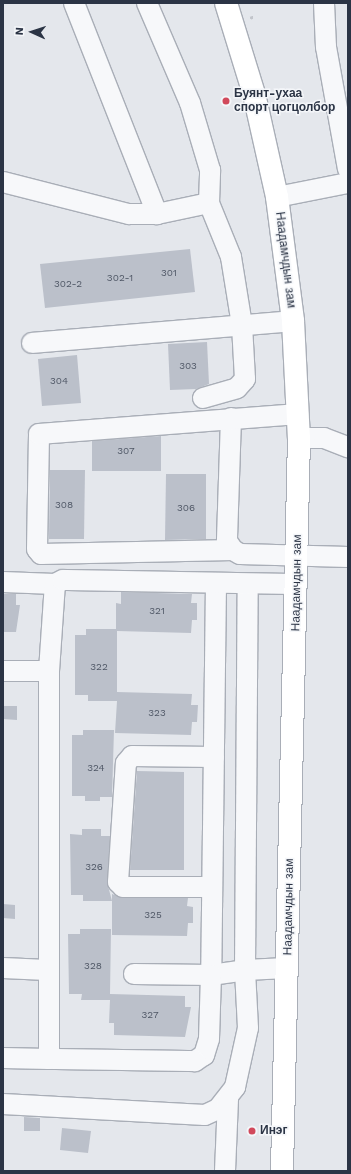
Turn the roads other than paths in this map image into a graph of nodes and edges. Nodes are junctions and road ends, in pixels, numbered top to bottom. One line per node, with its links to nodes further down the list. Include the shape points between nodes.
1 (74, 3): 10 (street)
2 (147, 3): 9 (street, via 190,103 210,170)
3 (226, 3): 8 (main road, Наадамчдын зам, via 254,94)
4 (324, 3): 5 (street, via 326,47)
5 (348, 169)
6 (3, 182): 10 (street, via 104,209)
7 (348, 183): 8 (street)
8 (277, 197): 11 (main road, Наадамчдын зам)
9 (209, 203): 10 (street); 12 (street, via 231,257)
10 (156, 214)
11 (292, 321): 12 (street); 15 (main road, Наадамчдын зам)
12 (242, 324): 13 (street); 14 (street, via 244,383)
13 (32, 343)
14 (204, 398)
15 (298, 414): 16 (street); 17 (main road, Наадамчдын зам)
16 (231, 418): 19 (street, via 227,541); 19 (street, via 39,434 37,549 50,556)
17 (299, 438): 18 (street, via 324,438); 20 (main road, Наадамчдын зам)
18 (348, 447)
19 (233, 550): 20 (street, via 240,554)
20 (298, 556): 21 (street); 26 (main road, Наадамчдын зам)
21 (348, 557)
22 (3, 582): 24 (street)
23 (216, 583): 24 (street, via 63,580); 25 (street); 29 (street)
24 (55, 584): 28 (street)
25 (248, 584): 26 (street); 34 (street)
26 (297, 584): 32 (main road, Наадамчдын зам)
27 (3, 671): 28 (street)
28 (49, 671): 33 (street)
29 (214, 757): 30 (street); 30 (street, via 132,756 126,763 118,882 123,887)
30 (212, 888): 36 (street)
31 (3, 968): 33 (street)
32 (287, 968): 34 (street); 42 (main road, Наадамчдын зам)
33 (47, 970): 38 (street)
34 (246, 970): 36 (street); 39 (street, via 248,1028 235,1087)
35 (134, 974): 36 (street)
36 (211, 974): 38 (street, via 209,1039 204,1055 195,1061)
37 (3, 1058): 38 (street)
38 (49, 1059)
39 (228, 1099): 40 (street, via 205,1115); 41 (street)
40 (3, 1104)
41 (226, 1171)
42 (282, 1171)

